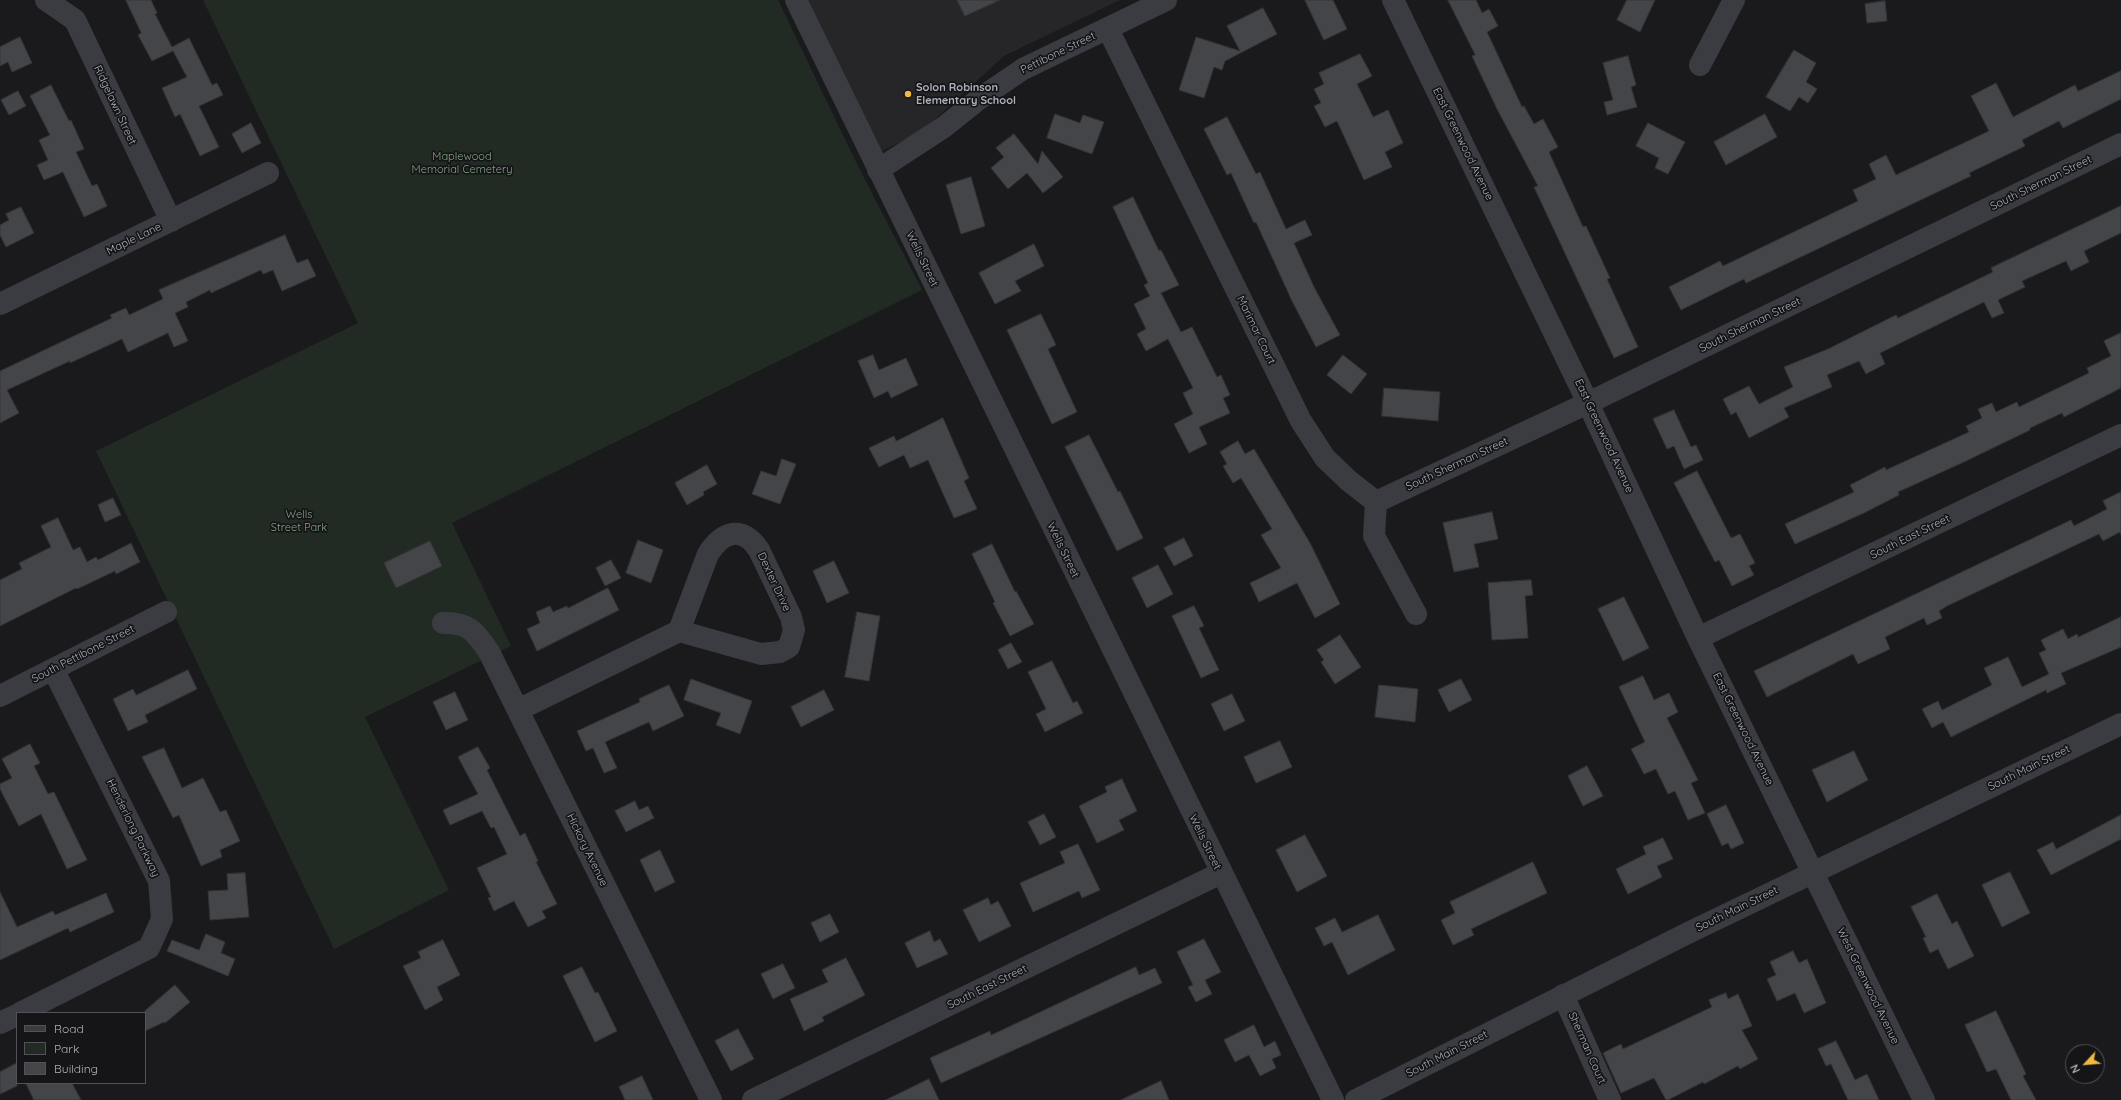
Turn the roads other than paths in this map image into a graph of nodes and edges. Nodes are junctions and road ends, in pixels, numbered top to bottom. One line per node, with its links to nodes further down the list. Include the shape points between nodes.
1 (46, 0): 11 (street, Ridgelawn Street, via 75,20)
2 (796, 0): 9 (street, Wells Street)
3 (1166, 0): 6 (street, Pettibone Street)
4 (1394, 0): 13 (street, East Greenwood Avenue)
5 (1734, 0): 7 (street)
6 (1108, 29): 9 (street, Pettibone Street, via 1023,69 979,98 944,127); 15 (street, Marimar Court, via 1301,421 1325,458)
7 (1700, 65)
8 (2121, 144): 13 (street, South Sherman Street)
9 (878, 170): 26 (street, Wells Street)
10 (268, 173): 11 (street, Maple Lane)
11 (171, 221): 12 (street, Maple Lane)
12 (0, 304)
13 (1588, 403): 15 (street, South Sherman Street); 20 (street, East Greenwood Avenue)
14 (2121, 435): 20 (street, South East Street)
15 (1376, 502): 17 (street, via 1374,536)
16 (166, 612): 21 (street, South Pettibone Street)
17 (1416, 614)
18 (443, 623): 23 (street, Hickory Avenue, via 458,623 472,630 481,640)
19 (679, 631): 19 (street, Dexter Drive, via 761,654 780,652 789,647 794,630 791,617 752,540 742,534 732,534 722,537 715,543 708,554); 23 (street)
20 (1698, 638): 25 (street, East Greenwood Avenue)
21 (53, 669): 22 (street, South Pettibone Street); 28 (street, Henderlong Parkway, via 159,881 162,919 149,948)
22 (0, 696)
23 (518, 710): 31 (street, Hickory Avenue)
24 (2121, 724): 25 (street, South Main Street)
25 (1813, 873): 27 (street, South Main Street); 36 (street, West Greenwood Avenue)
26 (1221, 874): 32 (street, South East Street); 33 (street, Wells Street)
27 (1563, 995): 34 (street, South Main Street); 35 (street, Sherman Court)
28 (22, 1012)
29 (16, 1015): 30 (street)
30 (0, 1023)
31 (711, 1100)
32 (753, 1100)
33 (1333, 1100)
34 (1356, 1100)
35 (1610, 1100)
36 (1924, 1100)

